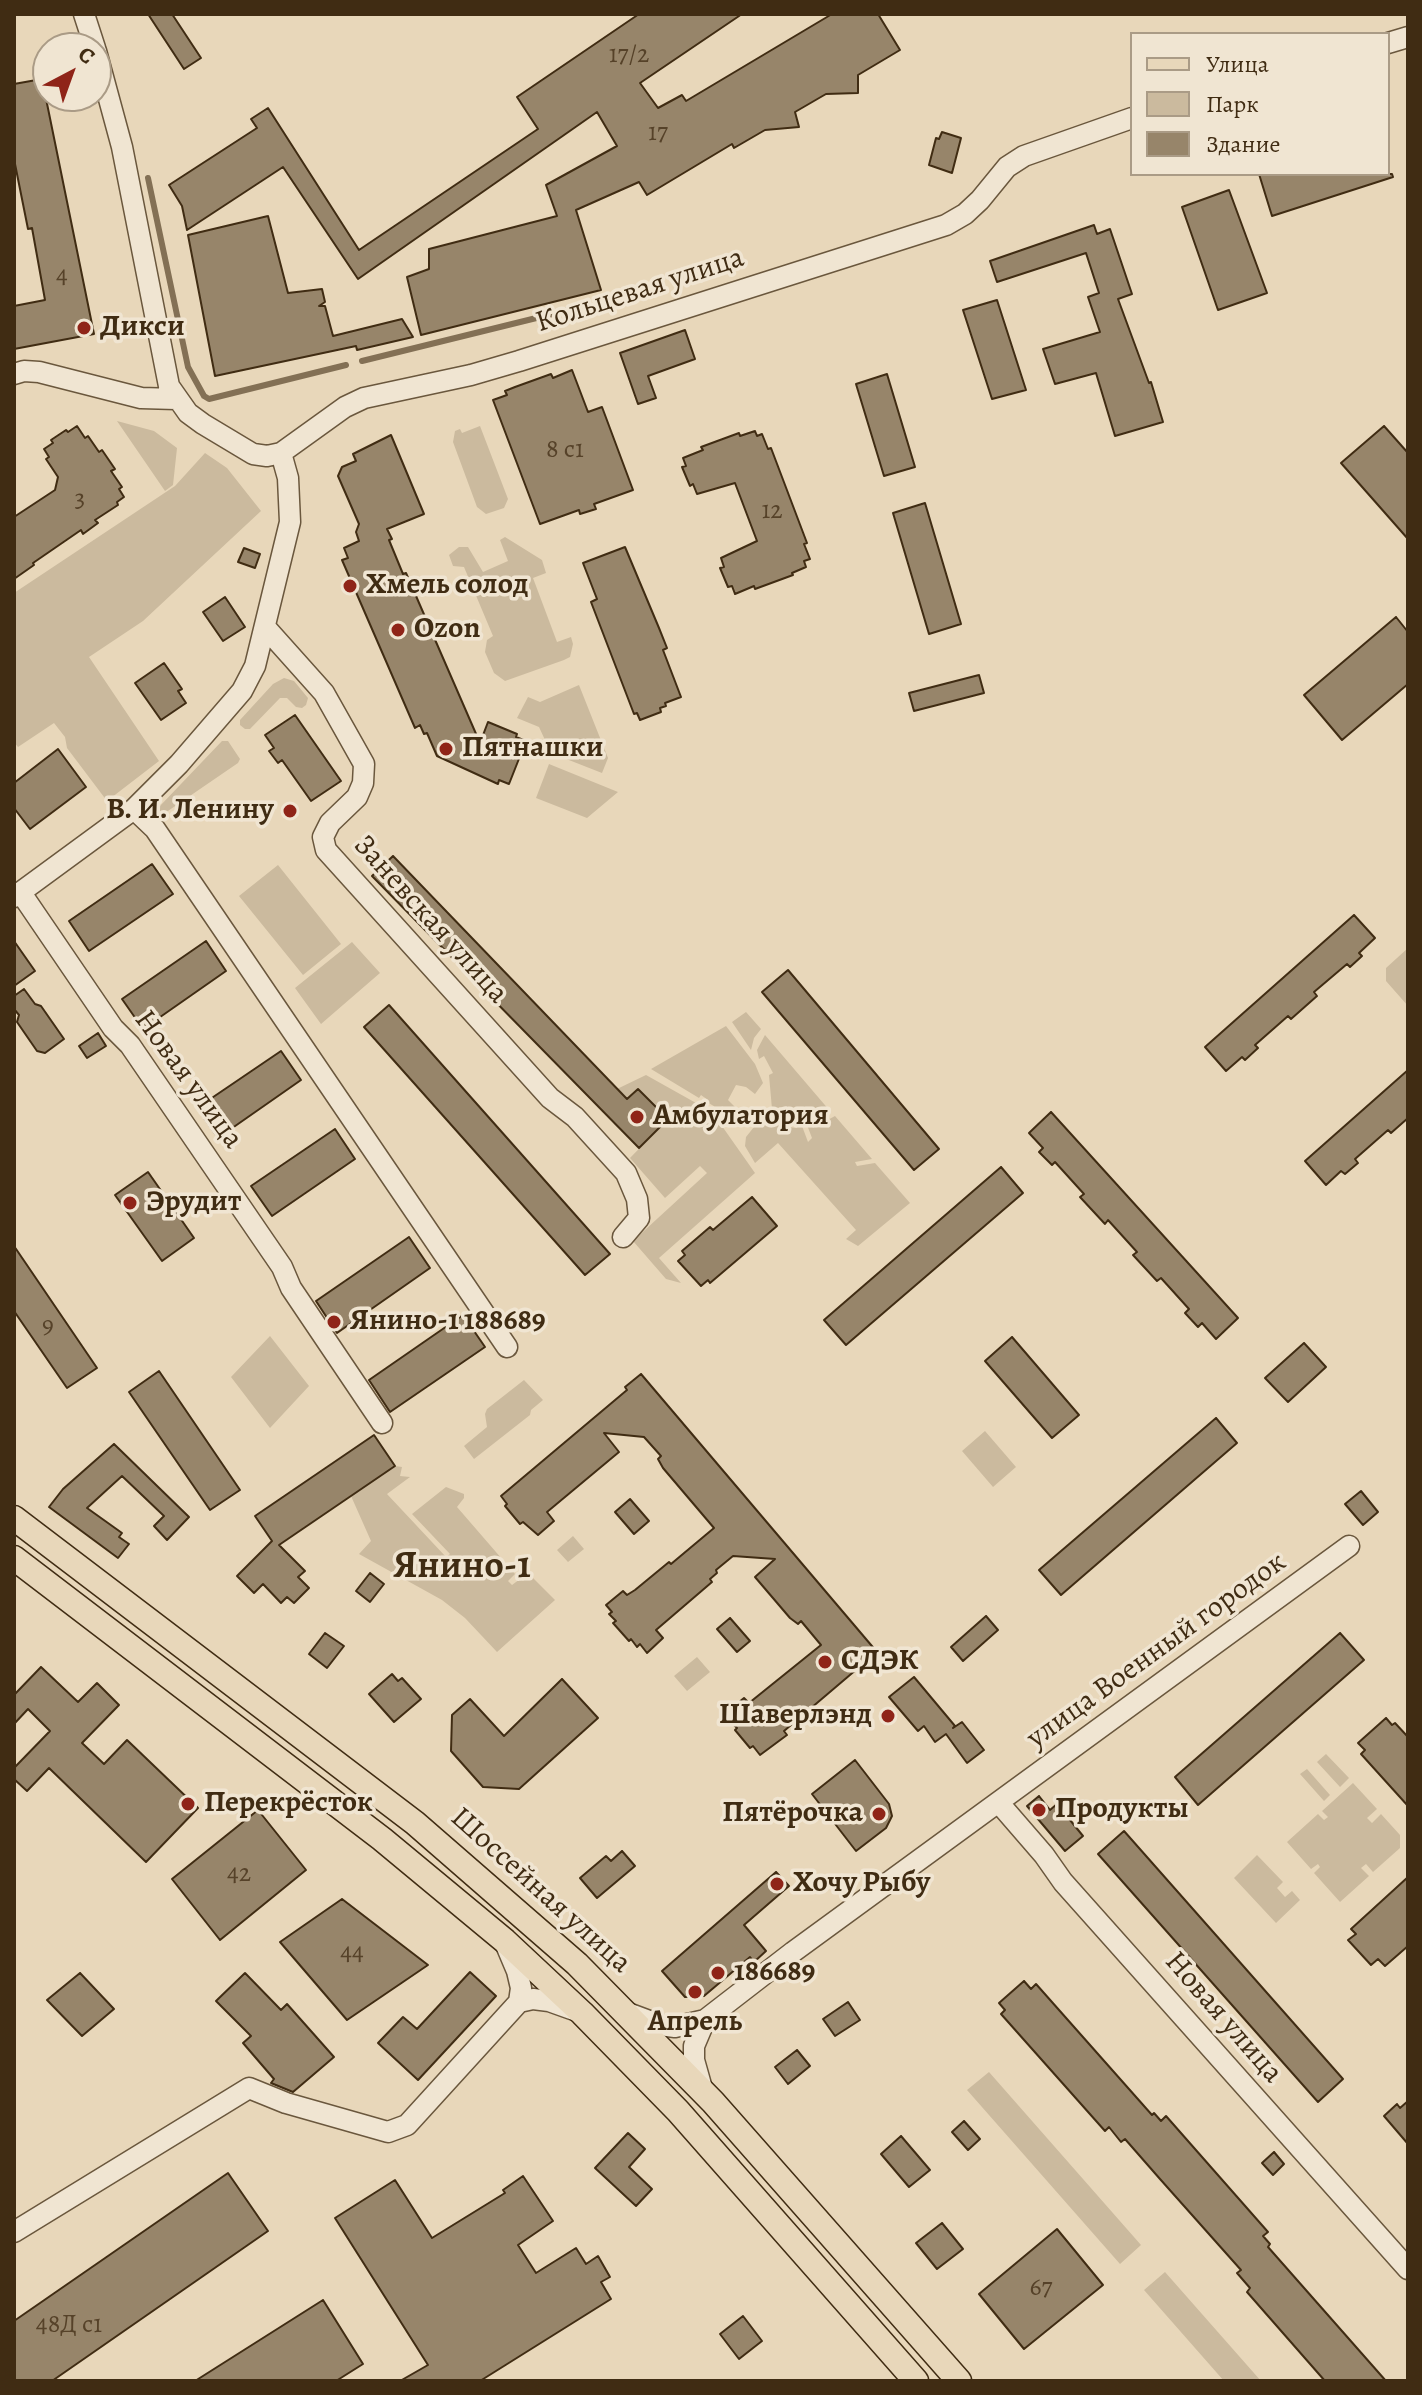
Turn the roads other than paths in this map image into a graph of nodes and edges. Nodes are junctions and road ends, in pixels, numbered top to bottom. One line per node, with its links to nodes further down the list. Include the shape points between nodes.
1 (112, 111): 4 (street, via 165,373)
2 (1126, 119): 5 (street, Кольцевая улица, via 1024,156 1007,167 965,214 946,225 519,361 364,398)
3 (14, 374): 4 (street, via 39,372 141,398)
4 (176, 399): 5 (street, via 203,424 253,454)
5 (281, 453): 6 (street, Новая улица, via 290,522)
6 (265, 627): 7 (street, Новая улица, via 242,691); 9 (street, Заневская улица, via 324,693 364,764 357,797 323,837 326,850 550,1098 575,1117 626,1173 639,1218)
7 (134, 809): 8 (street, Новая улица); 10 (street, via 155,829)
8 (17, 895): 11 (street, Новая улица, via 130,1045)
9 (623, 1237)
10 (507, 1347)
11 (382, 1423)
12 (14, 1518): 19 (main road, Шоссейная улица, via 415,1823)
13 (1349, 1546): 15 (street, улица Военный городок)
14 (14, 1558): 16 (main road, Шоссейная улица, via 370,1830)
15 (999, 1803): 20 (street, улица Военный городок); 23 (street, Новая улица, via 1063,1882)
16 (505, 1941): 17 (street, via 521,1988); 18 (main road, Шоссейная улица)
17 (519, 2002): 18 (street, via 549,2001); 22 (street, via 407,2125 388,2132 375,2129 249,2088)
18 (582, 2013): 24 (main road, Шоссейная улица, via 690,2124)
19 (627, 2013): 20 (street, via 675,2027); 21 (main road, Шоссейная улица)
20 (705, 2020): 21 (street, via 694,2046)
21 (703, 2092): 25 (main road, Шоссейная улица)
22 (14, 2232)
23 (1408, 2269)
24 (916, 2381)
25 (959, 2381)

